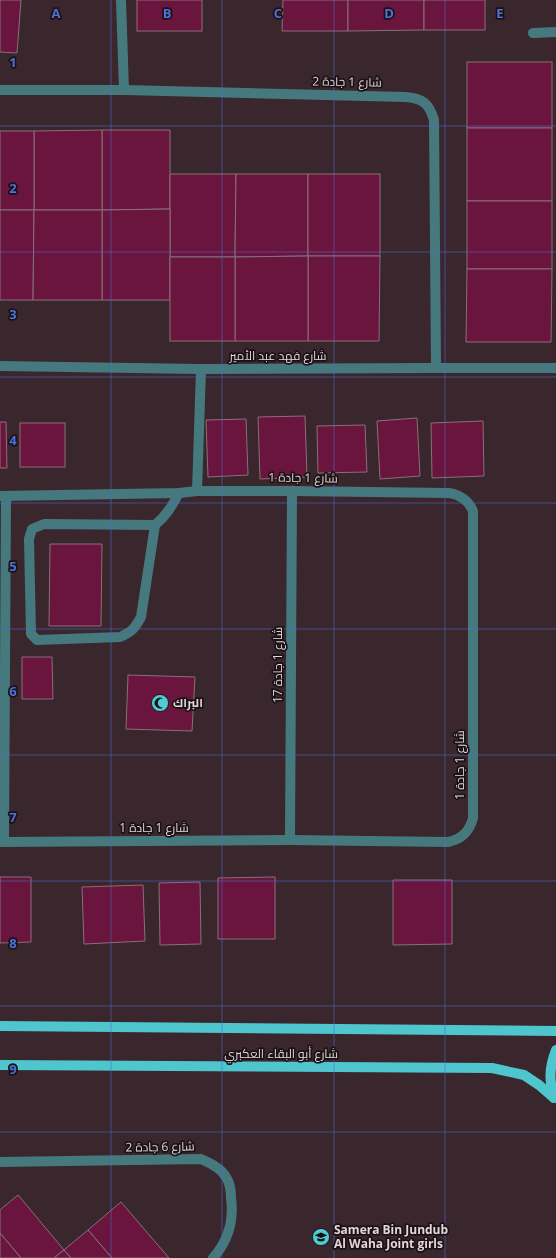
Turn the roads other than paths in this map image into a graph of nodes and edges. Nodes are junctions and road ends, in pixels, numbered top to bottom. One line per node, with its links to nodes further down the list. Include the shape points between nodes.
1 (121, 0): 5 (street)
2 (556, 32): 3 (street)
3 (533, 33)
4 (0, 90): 5 (street, شارع 1 جادة 2)
5 (124, 90): 7 (street, شارع 1 جادة 2, via 415,97 424,102 431,110 434,120)
6 (0, 366): 9 (street, شارع فهد عبد الأمير)
7 (436, 368): 8 (street, شارع فهد عبد الأمير); 9 (street, شارع فهد عبد الأمير)
8 (556, 368)
9 (202, 369): 10 (street)
10 (197, 491): 11 (street, شارع 1 جادة 1); 12 (street, شارع 1 جادة 1)
11 (292, 491): 15 (street, شارع 1 جادة 17); 15 (street, شارع 1 جادة 1, via 449,493 464,498 470,504 473,511 473,818 465,834 457,840 448,842)
12 (179, 493): 13 (street, شارع 1 جادة 1); 14 (street, via 172,507)
13 (3, 496): 16 (street)
14 (155, 525): 14 (street, via 142,617 137,626 120,636 37,640 31,634 29,540 32,529 44,524)
15 (290, 840): 16 (street, شارع 1 جادة 1)
16 (2, 842)
17 (0, 1026): 18 (main road, شارع أبو البقاء العكبري)
18 (556, 1031)
19 (556, 1050): 21 (main road, via 550,1082)
20 (0, 1065): 21 (main road, شارع أبو البقاء العكبري, via 492,1068 524,1075)
21 (555, 1100)
22 (0, 1162): 23 (street, شارع 6 جادة 2, via 201,1159 226,1176 233,1209 227,1237)
23 (213, 1258)

